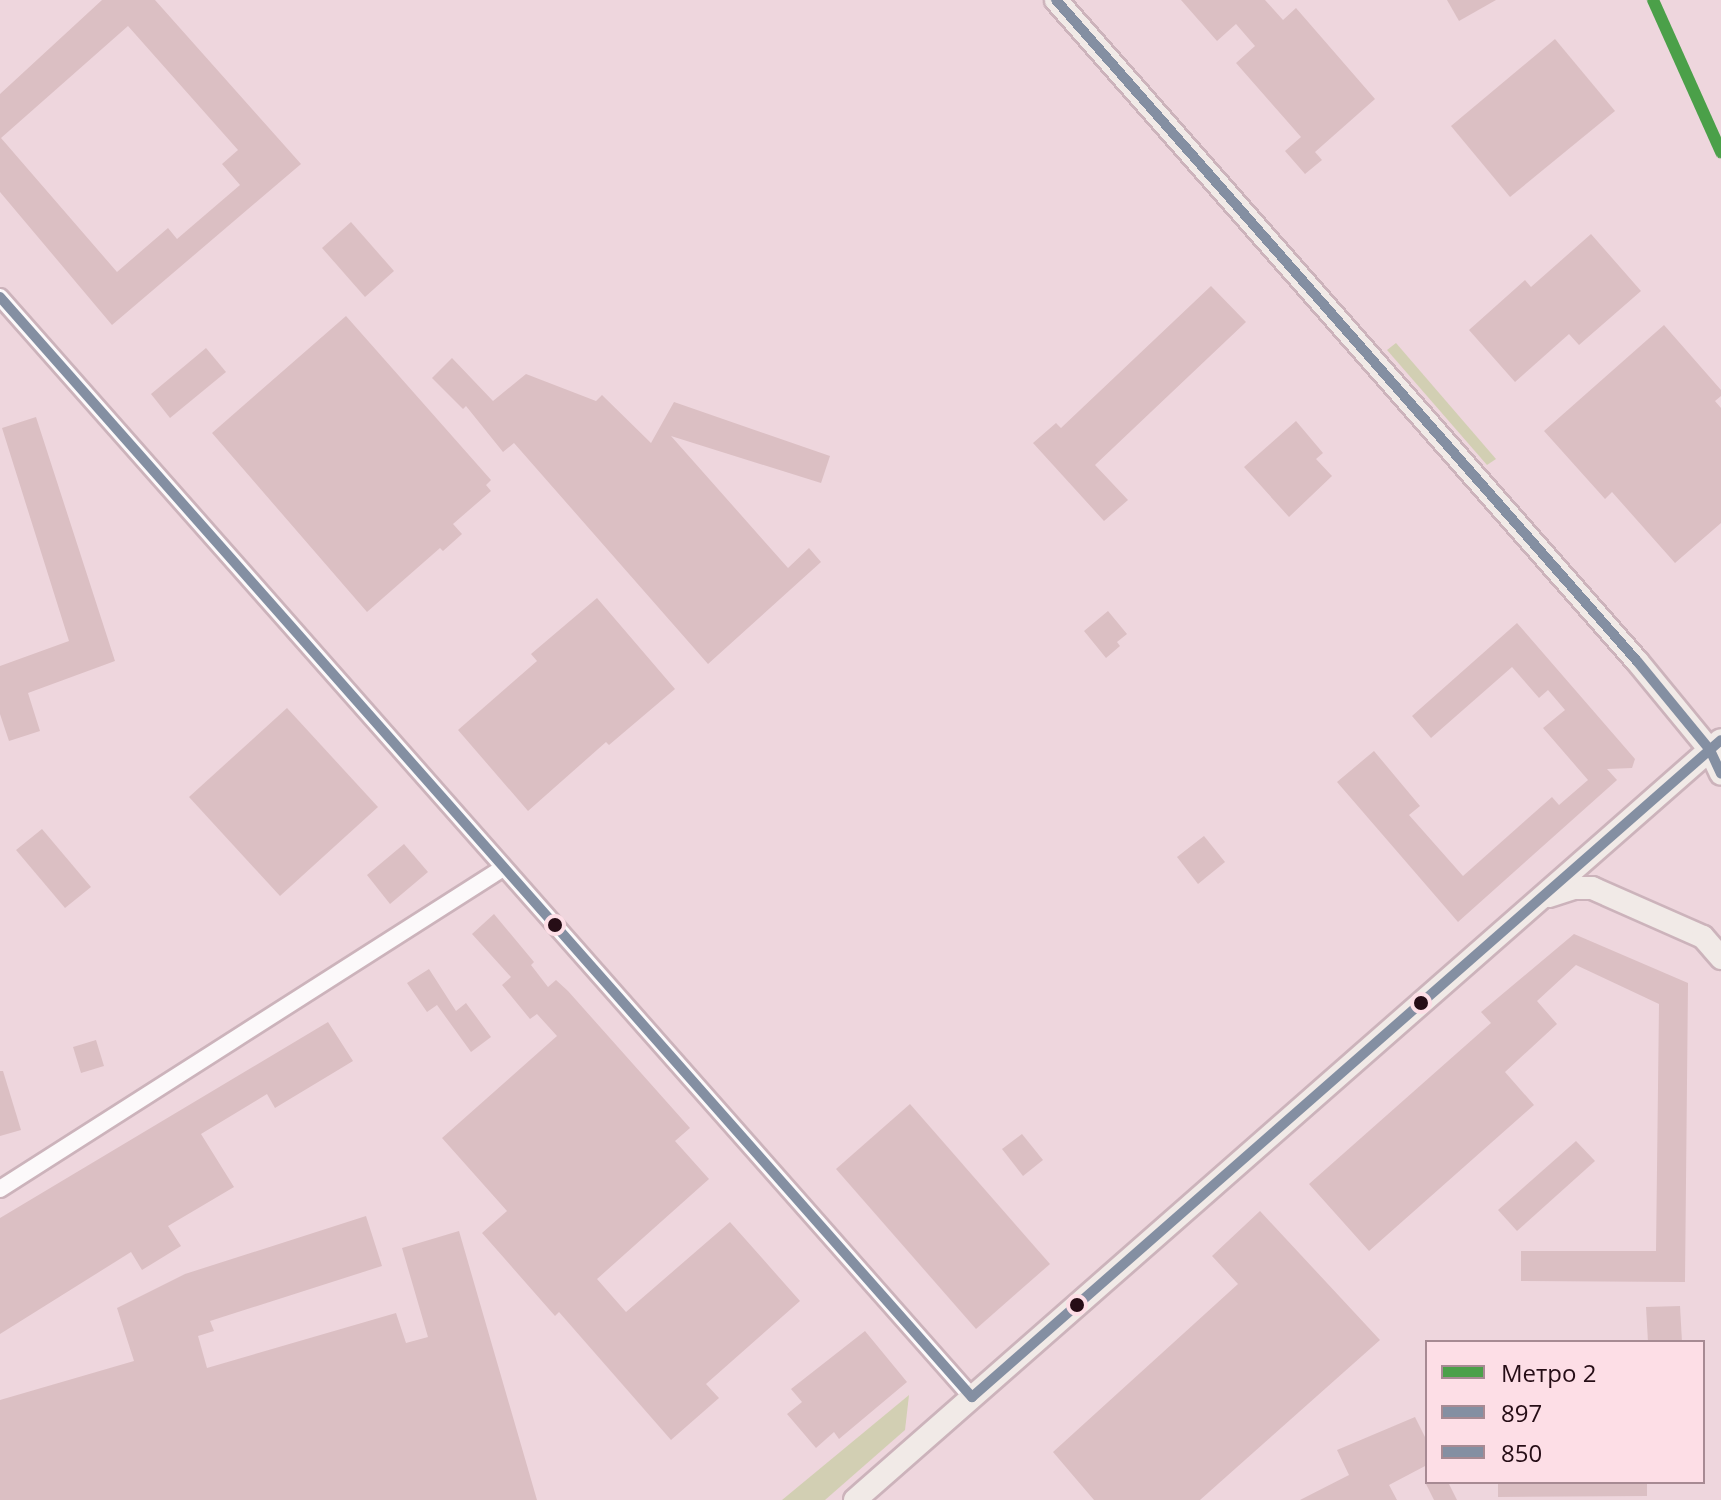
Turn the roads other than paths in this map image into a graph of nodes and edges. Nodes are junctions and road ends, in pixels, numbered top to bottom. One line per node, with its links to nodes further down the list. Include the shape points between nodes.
1 (1056, 0): 3 (street)
2 (0, 297): 5 (street)
3 (1715, 745): 4 (street); 6 (street)
4 (1721, 774)
5 (503, 868): 8 (street); 9 (street)
6 (1541, 901): 7 (street, via 1557,892 1592,888 1703,937); 9 (street)
7 (1721, 958)
8 (0, 1189)
9 (972, 1397): 10 (street)
10 (855, 1500)

